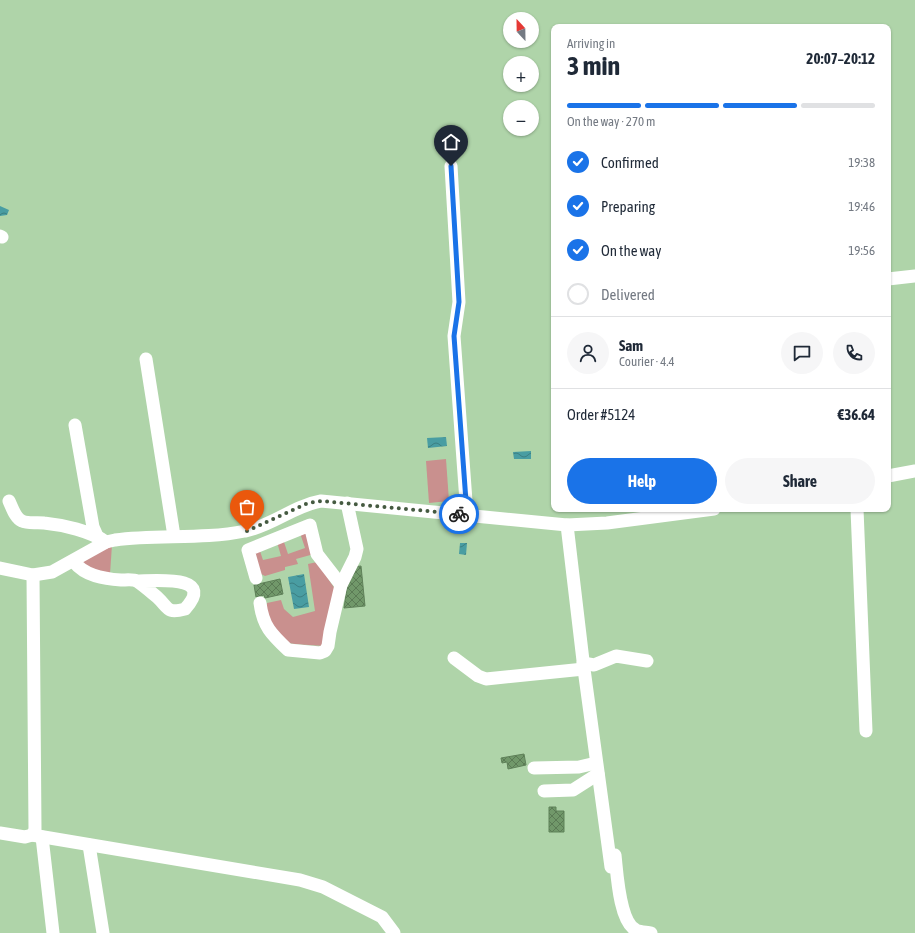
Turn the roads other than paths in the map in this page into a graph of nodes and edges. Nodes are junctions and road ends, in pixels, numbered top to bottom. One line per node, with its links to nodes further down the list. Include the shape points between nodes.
1 (451, 166): 12 (street, via 459,302 454,336)
2 (915, 276): 3 (street)
3 (891, 279)
4 (146, 359): 14 (street)
5 (75, 425): 15 (street, via 93,527)
6 (915, 471): 7 (street)
7 (891, 475)
8 (9, 501): 15 (street, via 17,518 23,522 44,523)
9 (347, 503): 12 (street); 14 (street, via 308,503 247,531); 21 (street, via 356,549 355,558)
10 (691, 512): 13 (street, via 607,523)
11 (857, 512): 26 (street)
12 (467, 515): 13 (street)
13 (567, 525): 25 (street)
14 (174, 536): 15 (street)
15 (101, 539): 16 (street)
16 (74, 562): 18 (street, via 52,572); 20 (street, via 80,570 88,573 110,579)
17 (0, 568): 18 (street)
18 (33, 575): 31 (street)
19 (256, 578): 21 (street, via 248,550 310,525 317,554)
20 (136, 581)
21 (341, 585): 22 (street, via 328,646 320,653 288,650 266,627)
22 (260, 603)
23 (454, 658): 25 (street, via 486,679)
24 (647, 661): 25 (street, via 616,656 594,665)
25 (583, 666): 27 (street)
26 (866, 731)
27 (596, 764): 28 (street); 29 (street, via 573,790); 33 (street); 37 (street, via 601,763 624,913 629,924 636,930)
28 (534, 768)
29 (544, 791)
30 (0, 834): 31 (street)
31 (37, 836): 32 (street); 34 (street)
32 (89, 845): 35 (street); 36 (street, via 300,880 323,887 382,917)
33 (610, 867)
34 (53, 933)
35 (103, 933)
36 (394, 933)
37 (651, 933)

